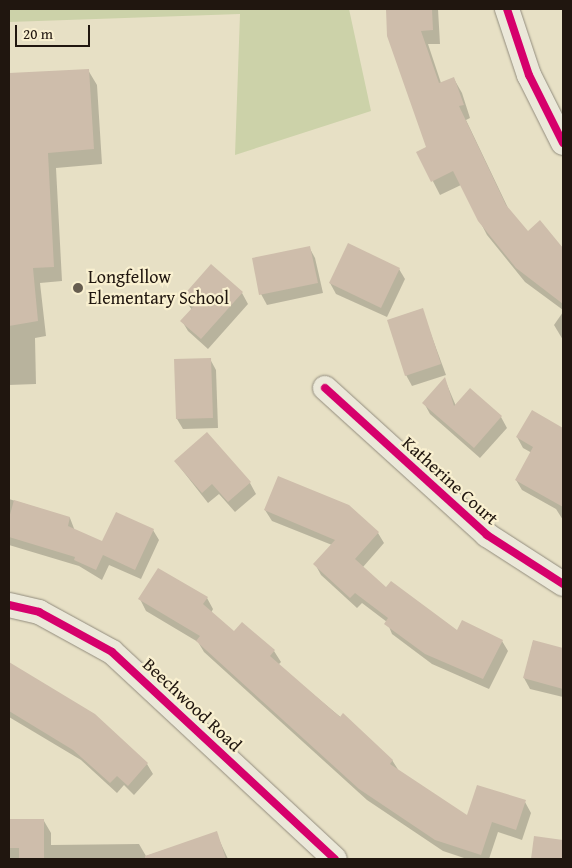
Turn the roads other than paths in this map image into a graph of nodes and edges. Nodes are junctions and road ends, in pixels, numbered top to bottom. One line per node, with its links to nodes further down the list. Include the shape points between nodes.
1 (507, 9): 2 (street, via 529,75)
2 (563, 143)
3 (325, 388): 4 (street, Katherine Court, via 487,535)
4 (563, 584)
5 (9, 605): 6 (street, Beechwood Road, via 39,612 112,652)
6 (335, 859)

